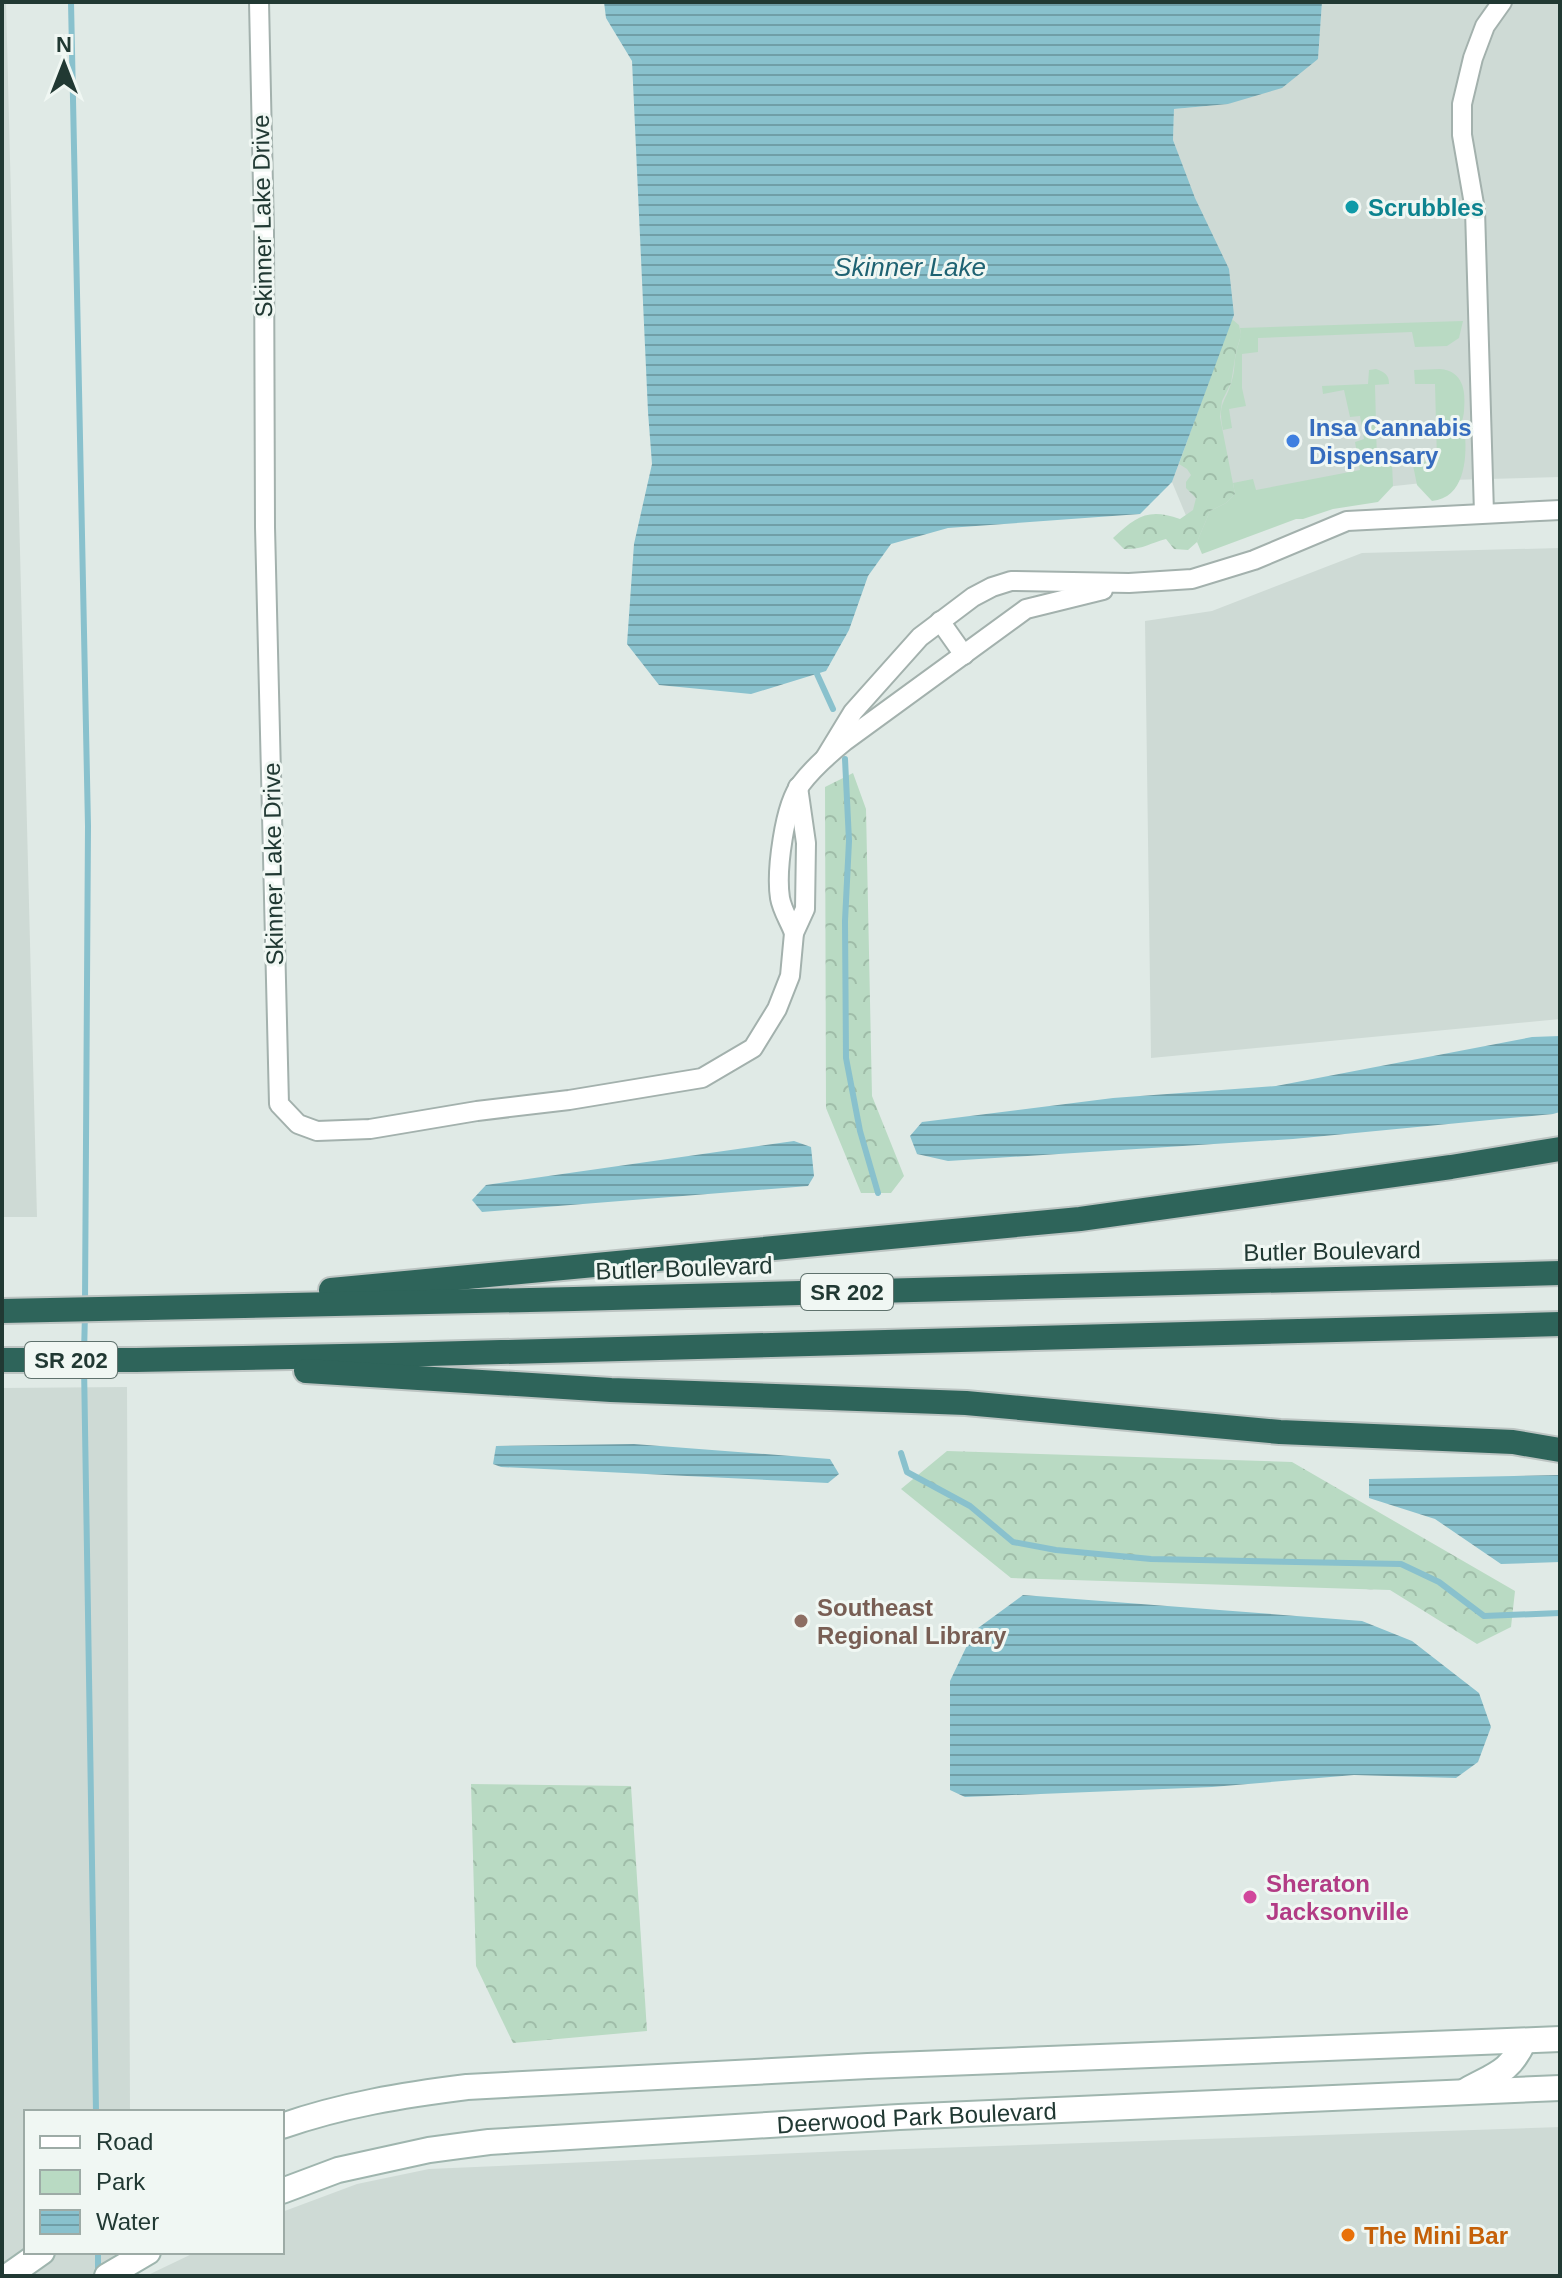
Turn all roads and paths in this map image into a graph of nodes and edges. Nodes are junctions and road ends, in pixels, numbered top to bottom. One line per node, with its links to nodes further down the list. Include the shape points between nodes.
1 (259, 2): 8 (street, Skinner Lake Drive, via 279,1104 298,1124 317,1131 357,1129 702,1078 753,1048 790,976 794,933 805,909 806,843 798,787)
2 (1502, 2): 4 (street, via 1485,26 1462,104 1475,210)
3 (1560, 510): 4 (street, Skinner Lake Drive)
4 (1484, 513): 5 (street, Skinner Lake Drive, via 1347,521 1192,579)
5 (1129, 583): 6 (street, Skinner Lake Drive, via 1011,581 973,597); 7 (street, Skinner Lake Drive, via 1026,609)
6 (940, 621): 7 (street); 8 (street, Skinner Lake Drive, via 853,712)
7 (964, 655): 8 (street, Skinner Lake Drive)
8 (825, 758)
9 (1560, 1149): 11 (highway)
10 (1560, 1164): 11 (highway)
11 (1451, 1167): 13 (highway, via 1080,1219)
12 (1560, 1273): 13 (highway, Butler Boulevard / SR 202)
13 (133, 1309): 14 (highway, Butler Boulevard / SR 202)
14 (6, 1311)
15 (1560, 1324): 17 (highway, SR 202)
16 (5, 1360): 17 (highway, SR 202)
17 (136, 1360): 19 (highway, via 611,1390 966,1403 1280,1432)
18 (1560, 1437): 19 (highway)
19 (1513, 1442): 20 (highway)
20 (1560, 1450)
21 (1560, 2039): 22 (main road)
22 (1524, 2041): 24 (main road, via 1506,2069); 25 (main road, via 475,2087 357,2104)
23 (1560, 2088): 24 (main road, Deerwood Park Boulevard)
24 (1462, 2093): 26 (main road, Deerwood Park Boulevard, via 899,2117 489,2142 338,2170)
25 (284, 2125)
26 (284, 2190)
27 (145, 2254): 30 (main road)
28 (38, 2255): 29 (main road)
29 (8, 2276)
30 (107, 2276)

